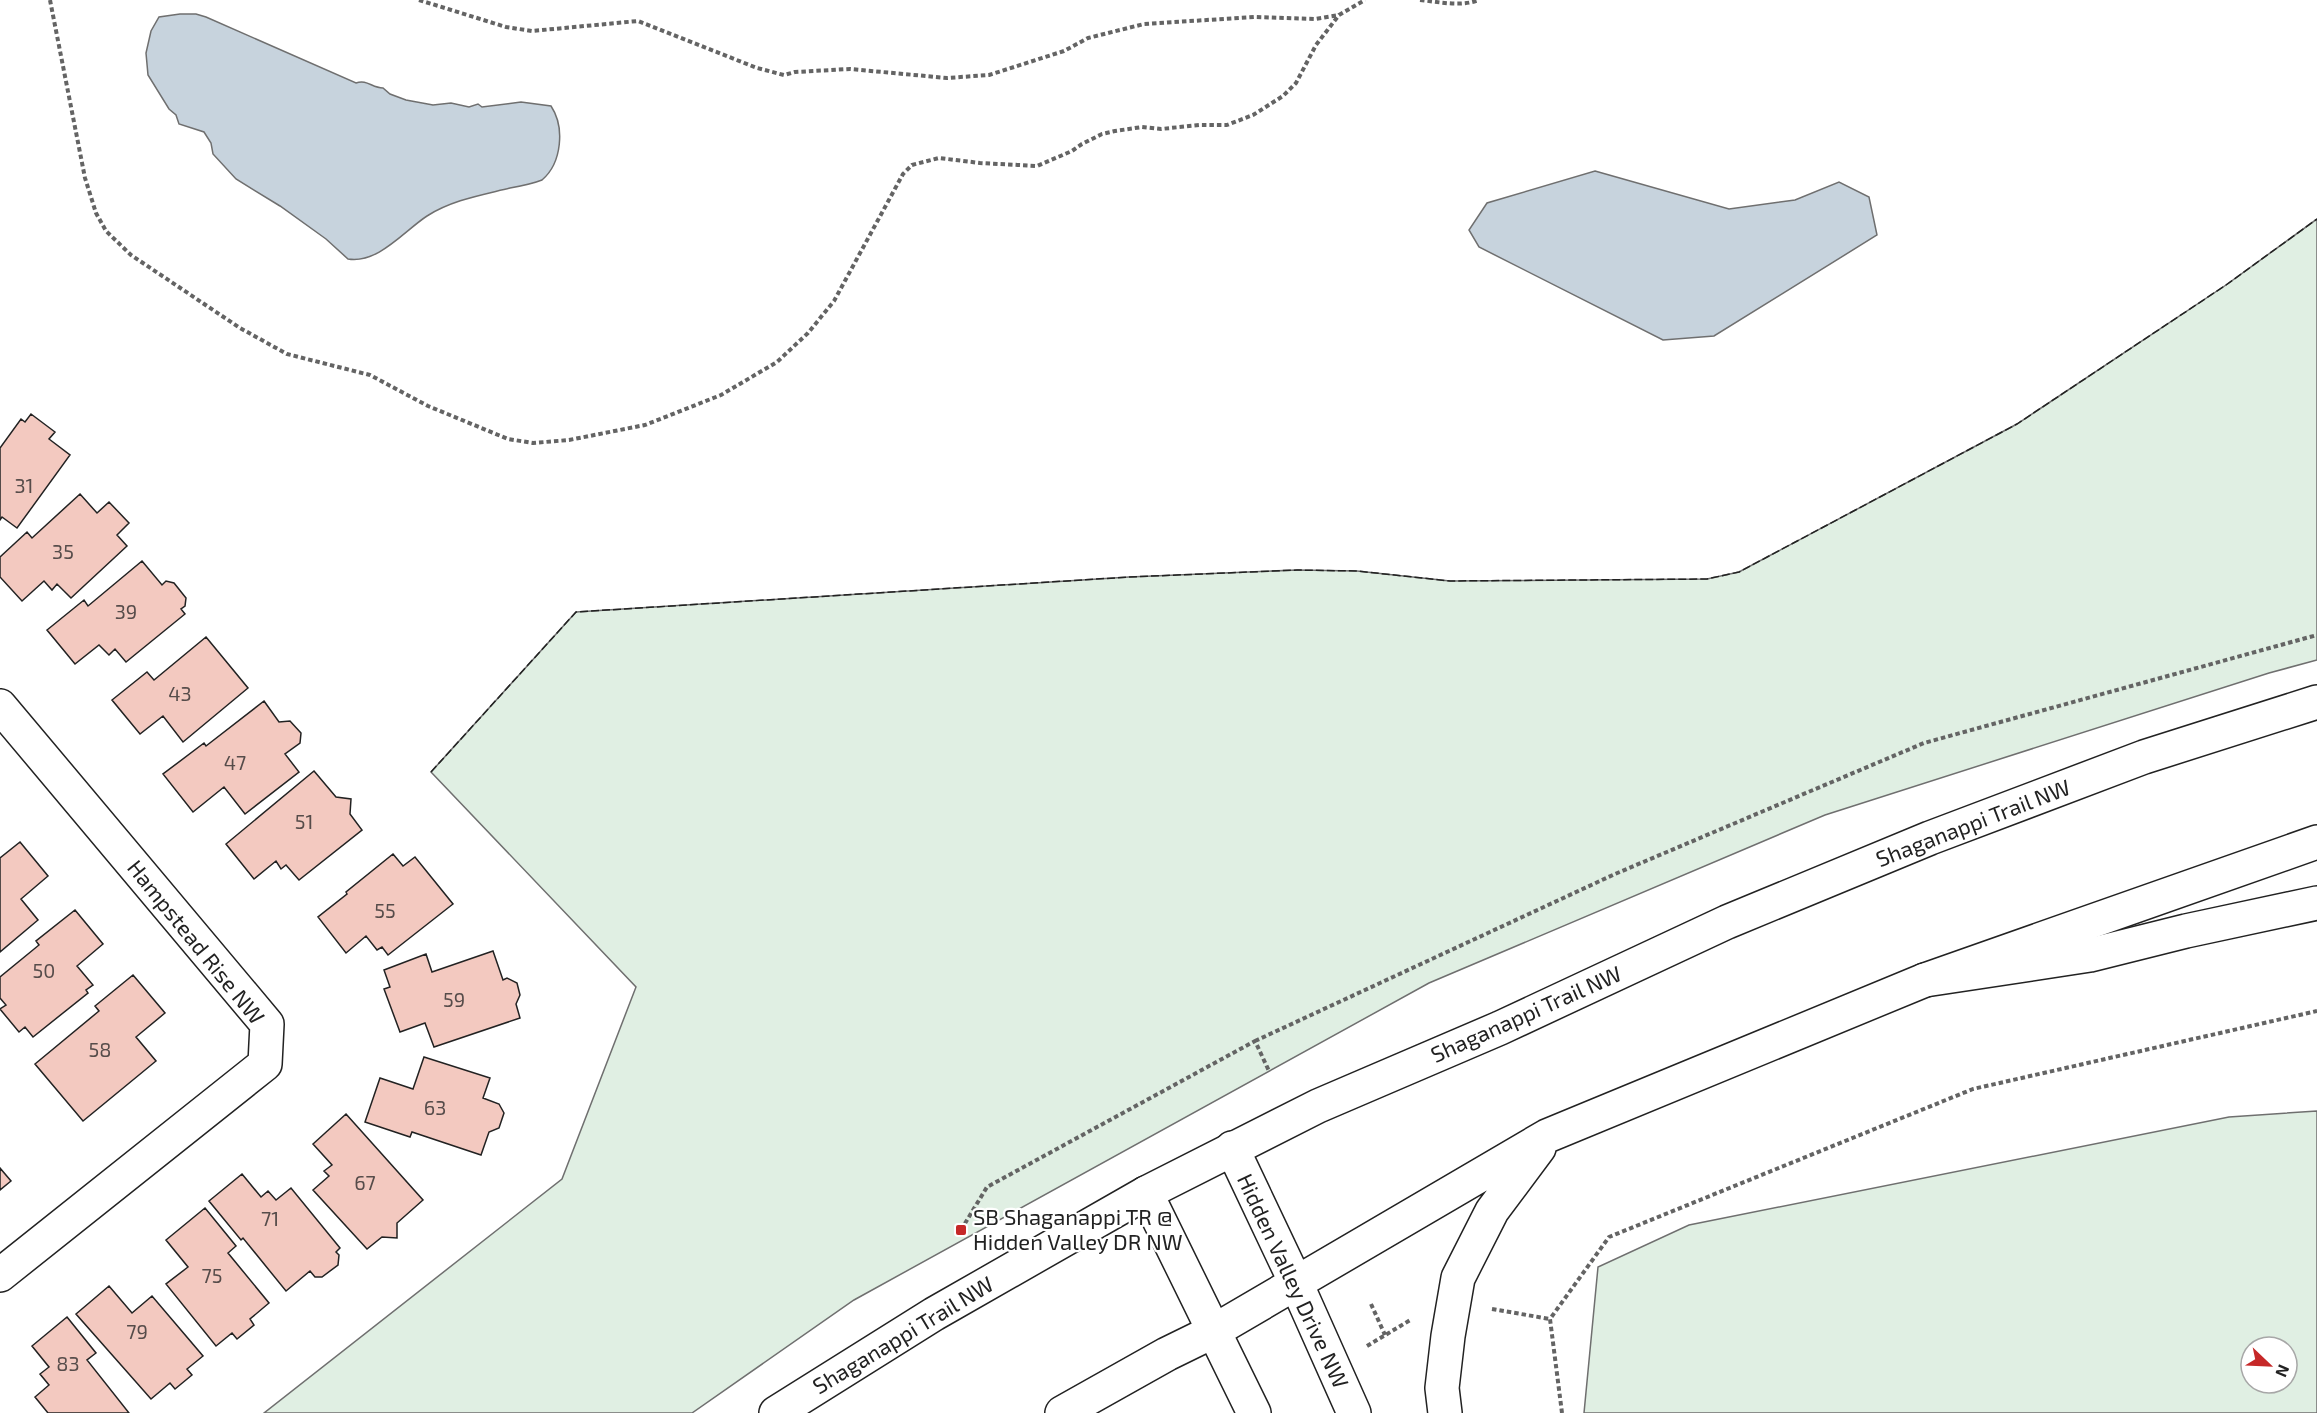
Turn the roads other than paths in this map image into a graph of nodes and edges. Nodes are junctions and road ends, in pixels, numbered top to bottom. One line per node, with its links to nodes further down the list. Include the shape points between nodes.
1 (2317, 702): 7 (main road, Shaganappi Trail NW, via 2144,757 1930,838 1738,917)
2 (0, 706): 9 (main road, Hampstead Rise NW, via 267,1024 265,1064)
3 (2317, 842): 5 (main road)
4 (2317, 903): 5 (main road, via 2090,955)
5 (1924, 980): 6 (main road)
6 (1547, 1136): 10 (main road); 16 (main road, via 1492,1211 1458,1278 1442,1388)
7 (1232, 1148): 8 (main road, Shaganappi Trail NW); 10 (main road, Hidden Valley Drive NW)
8 (1146, 1193): 11 (main road); 12 (main road, Shaganappi Trail NW, via 934,1314)
9 (0, 1275)
10 (1296, 1283): 11 (main road); 15 (main road, Hidden Valley Drive NW)
11 (1214, 1331): 13 (main road); 14 (main road)
12 (776, 1413)
13 (1062, 1413)
14 (1254, 1413)
15 (1354, 1413)
16 (1445, 1413)

